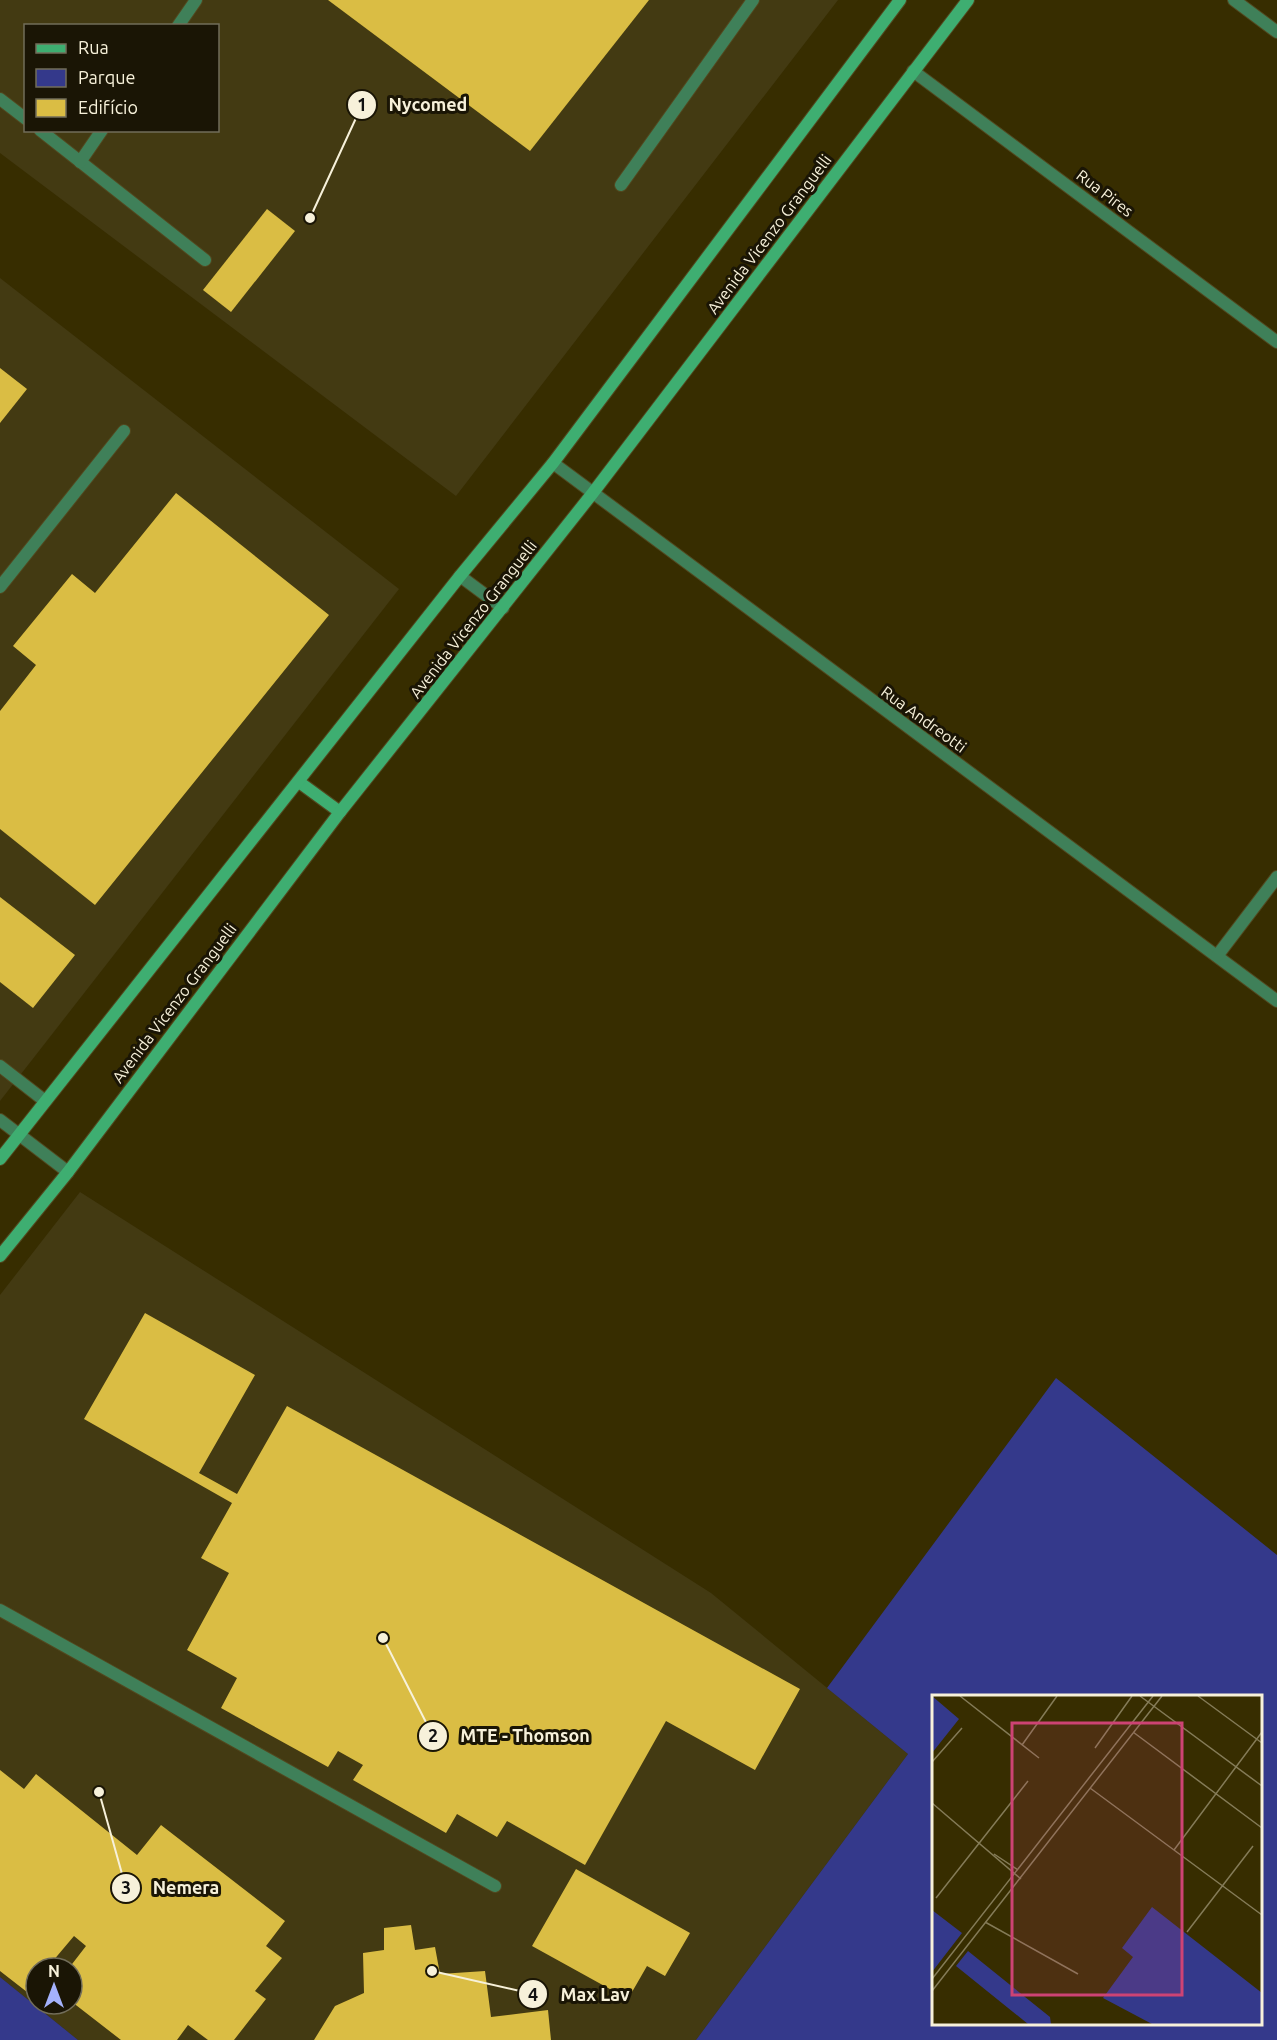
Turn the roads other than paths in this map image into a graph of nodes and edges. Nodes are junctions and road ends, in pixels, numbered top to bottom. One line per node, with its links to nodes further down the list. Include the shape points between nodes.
1 (196, 0): 6 (street)
2 (753, 0): 14 (street)
3 (900, 0): 18 (street)
4 (968, 0): 8 (street, Avenida Vicenzo Granguelli)
5 (1234, 0): 7 (street)
6 (179, 24)
7 (1277, 32)
8 (914, 71): 16 (street, Rua Pires); 19 (street, Avenida Vicenzo Granguelli)
9 (0, 99): 10 (street)
10 (24, 117)
11 (42, 132): 13 (street)
12 (101, 132): 13 (street)
13 (80, 162): 15 (street)
14 (621, 185)
15 (205, 260)
16 (1277, 342)
17 (124, 431): 21 (street)
18 (553, 463): 19 (street, Rua Andreotti); 20 (street)
19 (592, 494): 22 (street, Avenida Vicenzo Granguelli); 26 (street, Rua Andreotti)
20 (460, 576): 22 (street); 23 (street)
21 (0, 587)
22 (503, 608): 24 (street, Avenida Vicenzo Granguelli)
23 (299, 782): 24 (street); 29 (street)
24 (340, 812): 33 (street, Avenida Vicenzo Granguelli)
25 (1277, 877): 26 (street)
26 (1217, 956): 27 (street, Rua Andreotti)
27 (1277, 1001)
28 (0, 1066): 29 (street)
29 (45, 1101): 31 (street)
30 (0, 1120): 31 (street)
31 (18, 1136): 32 (street); 33 (street)
32 (0, 1160)
33 (68, 1172): 34 (street, Avenida Vicenzo Granguelli)
34 (0, 1256)
35 (0, 1610): 36 (street)
36 (495, 1886)

